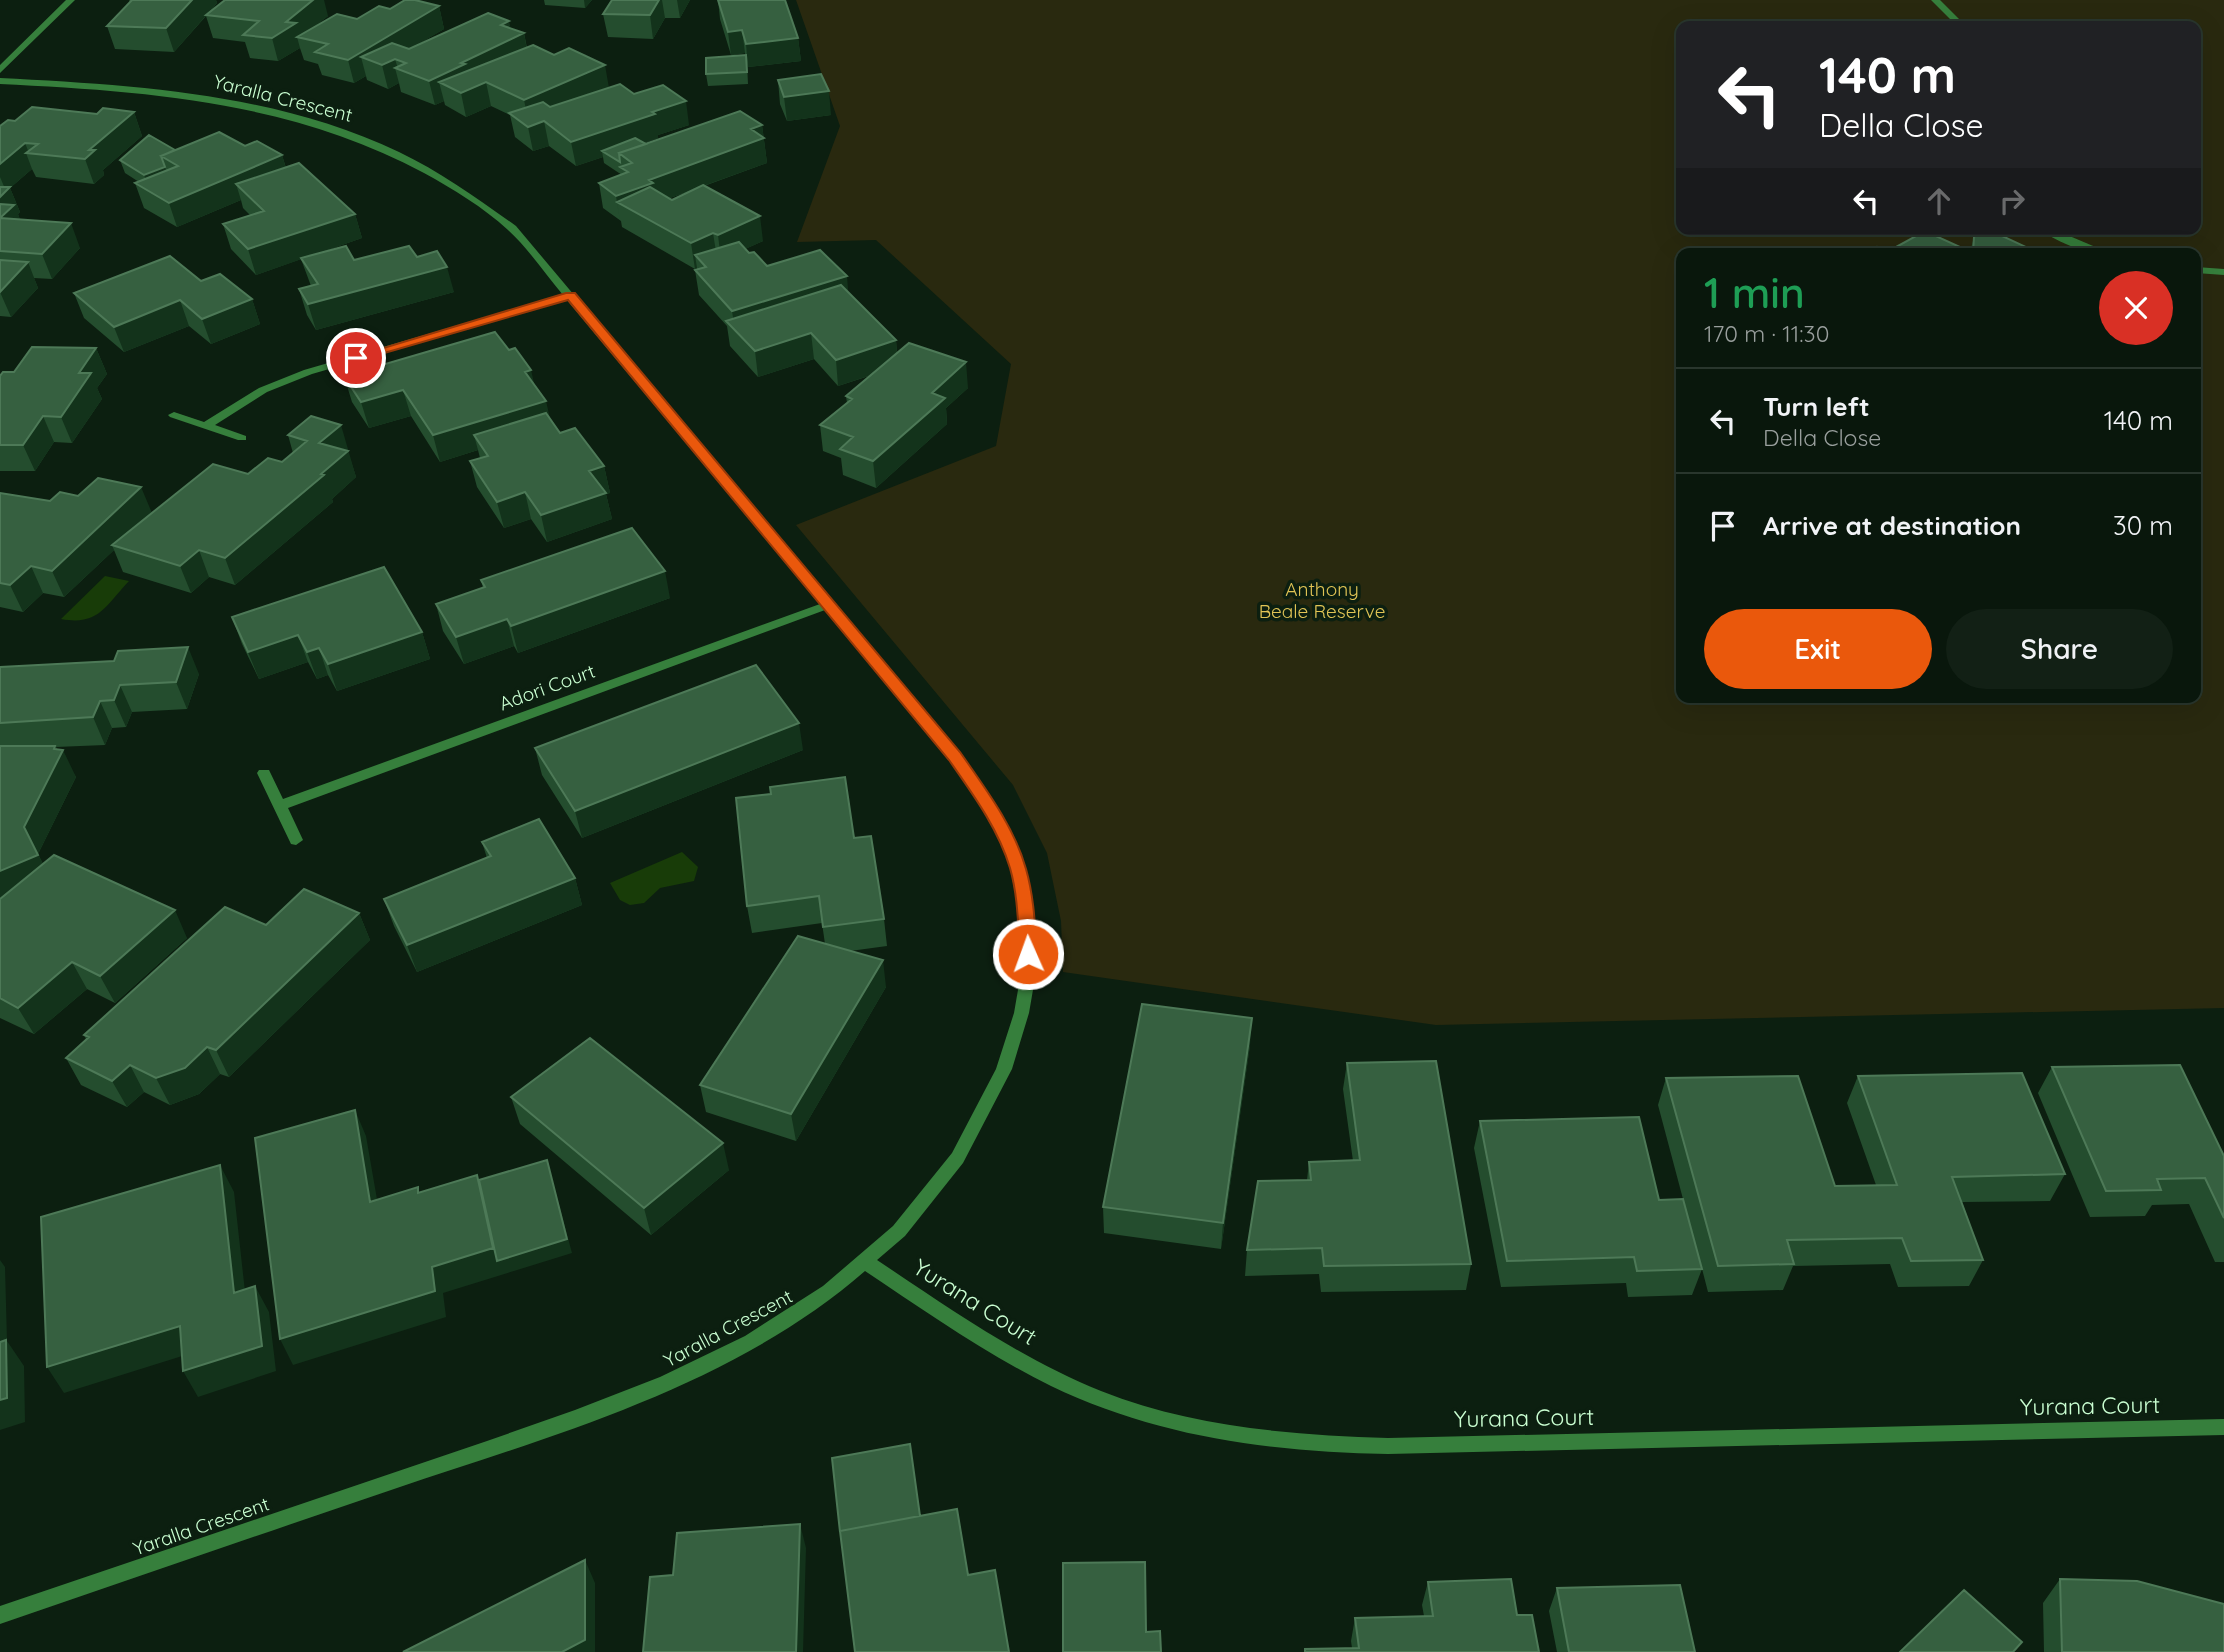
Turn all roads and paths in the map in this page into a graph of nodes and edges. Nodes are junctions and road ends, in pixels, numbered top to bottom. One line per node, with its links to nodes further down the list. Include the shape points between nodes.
1 (71, 0): 4 (street)
2 (1935, 0): 3 (street)
3 (1957, 21)
4 (0, 71)
5 (0, 81): 10 (street, Yaralla Crescent, via 113,86 215,99 298,117 364,139 423,166 492,211 530,246)
6 (2060, 235): 7 (street)
7 (2092, 248)
8 (2201, 270): 9 (street)
9 (2224, 272)
10 (571, 296): 12 (street, via 308,372 263,390); 14 (street, Yaralla Crescent)
11 (174, 415): 12 (street)
12 (205, 425): 13 (street)
13 (242, 439)
14 (828, 604): 16 (street, Adori Court); 18 (street, Yaralla Crescent, via 954,756 995,818 1018,868 1029,936 1023,1007 995,1091 947,1173)
15 (264, 773): 16 (street)
16 (279, 806): 17 (street)
17 (296, 840)
18 (867, 1264): 19 (street, Yurana Court, via 1059,1381 1159,1419 1271,1441 1402,1446); 20 (street, Yaralla Crescent, via 763,1336 662,1385)
19 (2224, 1427)
20 (0, 1615)

